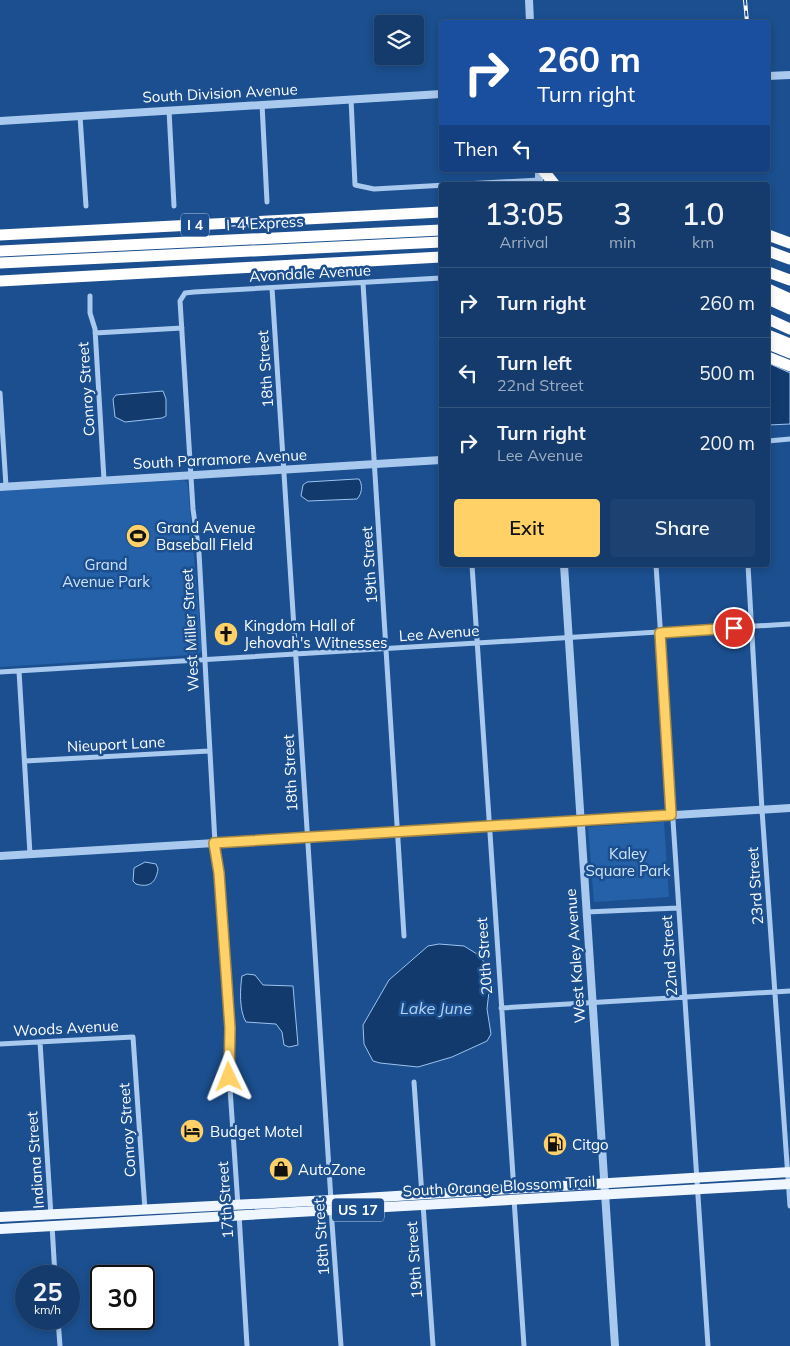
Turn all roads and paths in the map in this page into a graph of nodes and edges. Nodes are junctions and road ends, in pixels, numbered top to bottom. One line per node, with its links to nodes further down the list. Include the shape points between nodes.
1 (529, 0): 2 (street)
2 (530, 20)
3 (790, 75): 4 (street)
4 (770, 76)
5 (439, 94): 6 (street, South Division Avenue)
6 (350, 100): 7 (street, South Division Avenue); 13 (street, via 355,185 374,189)
7 (262, 104): 8 (street, South Division Avenue); 14 (street)
8 (169, 110): 9 (street, South Division Avenue); 16 (street)
9 (80, 116): 10 (street, South Division Avenue); 15 (street)
10 (0, 121)
11 (540, 180): 12 (street)
12 (503, 182)
13 (439, 185)
14 (267, 202)
15 (86, 206)
16 (174, 206)
17 (439, 213): 19 (highway, I 4)
18 (439, 230): 25 (highway, I-4 Express)
19 (0, 235)
20 (770, 236): 22 (highway)
21 (439, 242): 29 (highway, I-4 Express)
22 (790, 243)
23 (770, 244): 24 (highway)
24 (790, 250)
25 (0, 251)
26 (770, 252): 28 (highway)
27 (439, 257): 31 (highway)
28 (790, 259)
29 (0, 263)
30 (770, 273): 33 (highway)
31 (120, 275): 34 (highway); 36 (highway)
32 (439, 278): 35 (street, Avondale Avenue)
33 (790, 280)
34 (0, 281)
35 (363, 283): 37 (street, Avondale Avenue); 58 (street, 19th Street)
36 (0, 288)
37 (272, 288): 40 (street, Avondale Avenue, via 194,292); 59 (street, 18th Street)
38 (770, 290): 41 (highway)
39 (90, 296): 47 (street, Conroy Street)
40 (182, 297): 45 (street, West Miller Street)
41 (790, 299)
42 (770, 300): 43 (highway)
43 (790, 309)
44 (770, 320): 46 (highway)
45 (182, 328): 47 (street); 60 (street, West Miller Street)
46 (790, 329)
47 (95, 333): 61 (street, Conroy Street)
48 (770, 336): 49 (highway)
49 (790, 344)
50 (770, 345): 51 (highway)
51 (790, 353)
52 (770, 358): 53 (highway)
53 (790, 366)
54 (0, 393): 62 (street)
55 (790, 439): 56 (street)
56 (770, 441)
57 (439, 460): 58 (street, South Parramore Avenue)
58 (375, 463): 59 (street, South Parramore Avenue); 72 (street, 19th Street)
59 (284, 469): 60 (street, South Parramore Avenue); 73 (street, 18th Street)
60 (191, 474): 61 (street, South Parramore Avenue); 74 (street, West Miller Street)
61 (104, 480): 62 (street, South Parramore Avenue)
62 (3, 487)
63 (472, 567): 71 (street, 20th Street)
64 (564, 567): 70 (street, West Kaley Avenue)
65 (656, 567): 69 (street, 22nd Street)
66 (748, 567): 68 (street, 23rd Street)
67 (790, 624): 68 (street, Lee Avenue)
68 (752, 626): 69 (street, Lee Avenue); 80 (street, 23rd Street)
69 (660, 633): 70 (street, Lee Avenue); 81 (street, 22nd Street)
70 (569, 638): 71 (street, Lee Avenue); 82 (street, West Kaley Avenue)
71 (477, 643): 72 (street, Lee Avenue); 83 (street, 20th Street)
72 (386, 649): 73 (street, Lee Avenue); 84 (street, 19th Street)
73 (295, 654): 74 (street, Lee Avenue); 85 (street, 18th Street)
74 (204, 660): 75 (street, Lee Avenue); 77 (street, West Miller Street)
75 (19, 671): 76 (street, Lee Avenue); 78 (street)
76 (0, 672)
77 (209, 751): 78 (street, Nieuport Lane); 86 (street, West Miller Street)
78 (25, 761): 87 (street)
79 (790, 808): 80 (street)
80 (762, 810): 81 (street); 93 (street, 23rd Street)
81 (671, 815): 82 (street); 89 (street, 22nd Street)
82 (580, 820): 83 (street); 90 (street, West Kaley Avenue)
83 (488, 826): 84 (street); 96 (street, 20th Street)
84 (398, 832): 85 (street); 91 (street, 19th Street)
85 (306, 837): 86 (street); 109 (street, 18th Street)
86 (214, 843): 87 (street); 111 (street, 17th Street, via 230,1028 228,1059)
87 (30, 854): 88 (street)
88 (0, 856)
89 (678, 908): 90 (street); 94 (street, 22nd Street)
90 (586, 912): 95 (street, West Kaley Avenue)
91 (404, 936)
92 (790, 991): 93 (street)
93 (776, 992): 94 (street); 101 (street, 23rd Street)
94 (684, 998): 95 (street); 102 (street, 22nd Street)
95 (592, 1003): 96 (street); 103 (street, West Kaley Avenue)
96 (500, 1008): 105 (street, 20th Street)
97 (133, 1037): 98 (street, Woods Avenue); 114 (street, Conroy Street)
98 (40, 1042): 99 (street, Woods Avenue); 116 (street, Indiana Street)
99 (0, 1044)
100 (414, 1082): 107 (street, 19th Street)
101 (789, 1172): 102 (main road, South Orange Blossom Trail / US 17); 104 (street, 23rd Street)
102 (696, 1178): 103 (main road, South Orange Blossom Trail / US 17); 106 (street, 22nd Street)
103 (605, 1184): 105 (main road, South Orange Blossom Trail / US 17); 108 (street, West Kaley Avenue)
104 (789, 1184): 106 (main road, South Orange Blossom Trail / US 17); 113 (street, 23rd Street)
105 (514, 1189): 107 (main road, South Orange Blossom Trail / US 17); 110 (street, 20th Street)
106 (697, 1190): 108 (main road, South Orange Blossom Trail / US 17); 130 (street, 22nd Street)
107 (422, 1195): 109 (main road, South Orange Blossom Trail / US 17); 112 (street, 19th Street)
108 (605, 1195): 110 (main road, South Orange Blossom Trail / US 17); 129 (street, West Kaley Avenue)
109 (331, 1200): 111 (main road, South Orange Blossom Trail / US 17); 115 (street, 18th Street)
110 (514, 1201): 112 (main road, South Orange Blossom Trail / US 17); 128 (street, 20th Street)
111 (238, 1205): 114 (main road, South Orange Blossom Trail / US 17); 117 (street, 17th Street)
112 (423, 1206): 115 (main road, South Orange Blossom Trail / US 17); 127 (street, 19th Street)
113 (790, 1206)
114 (145, 1210): 116 (main road, South Orange Blossom Trail / US 17); 119 (street, Conroy Street)
115 (331, 1212): 117 (main road, South Orange Blossom Trail / US 17); 126 (street, 18th Street)
116 (51, 1214): 118 (main road, South Orange Blossom Trail / US 17); 120 (street, Indiana Street)
117 (239, 1216): 119 (main road, South Orange Blossom Trail / US 17); 125 (street, 17th Street)
118 (0, 1217)
119 (146, 1221): 120 (main road, South Orange Blossom Trail / US 17)
120 (52, 1226): 121 (main road, South Orange Blossom Trail / US 17); 122 (street, Indiana Street)
121 (0, 1229)
122 (55, 1265)
123 (59, 1330): 124 (street)
124 (60, 1346)
125 (247, 1346)
126 (341, 1346)
127 (433, 1346)
128 (524, 1346)
129 (616, 1346)
130 (708, 1346)

